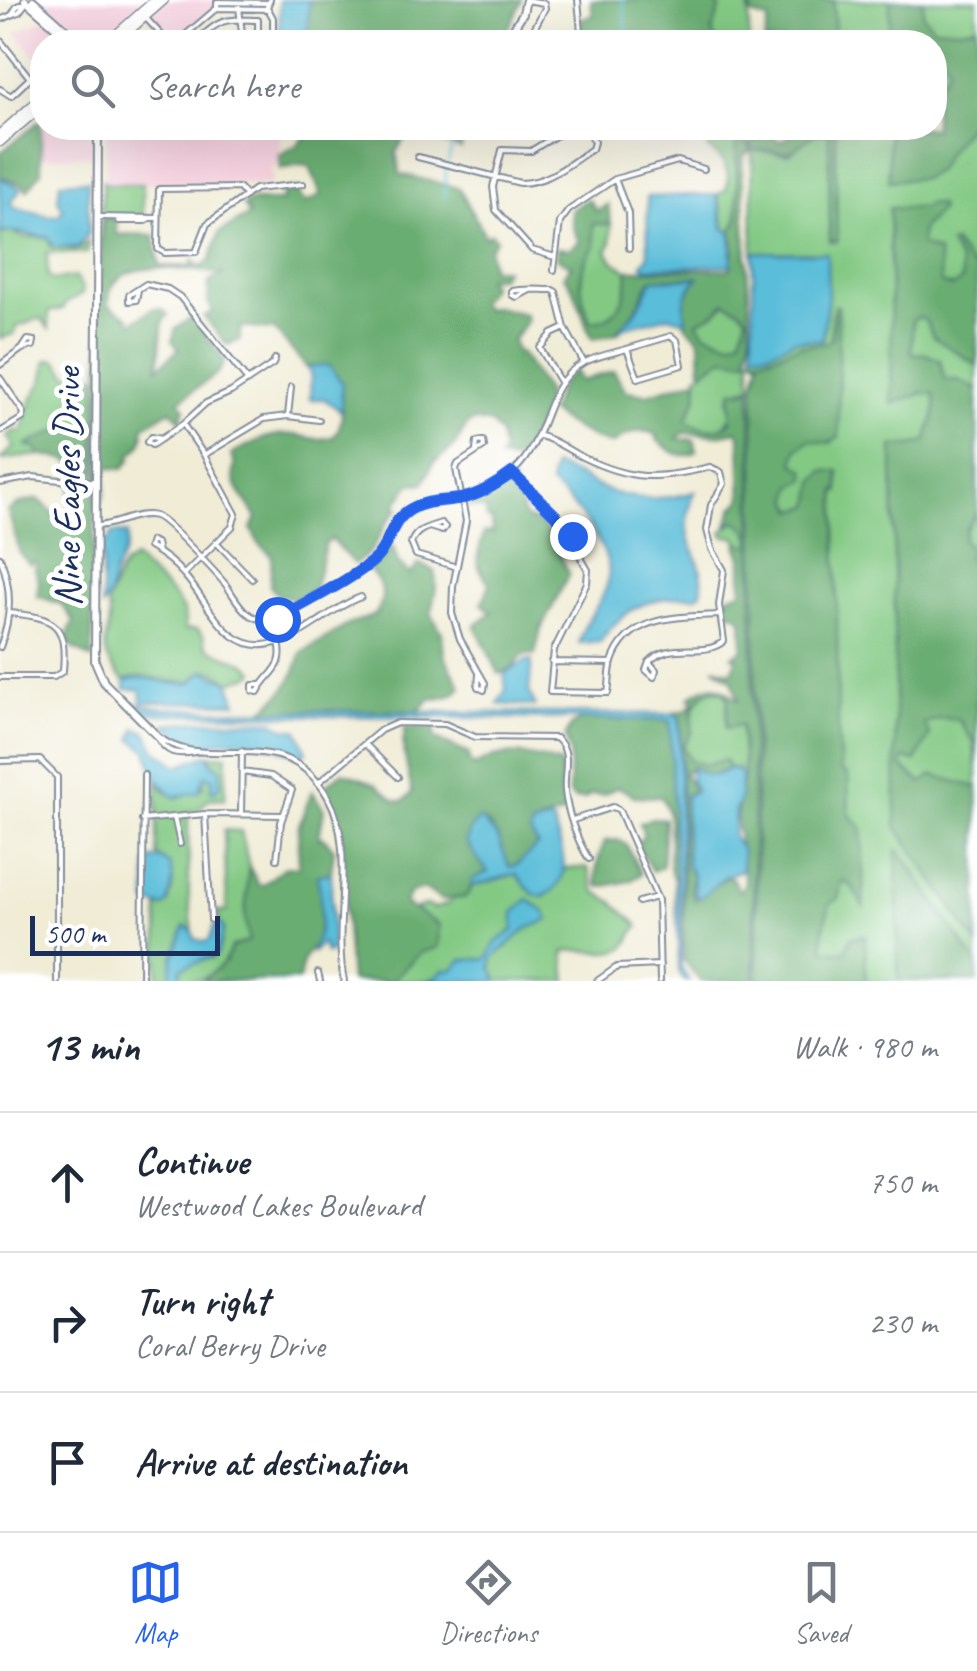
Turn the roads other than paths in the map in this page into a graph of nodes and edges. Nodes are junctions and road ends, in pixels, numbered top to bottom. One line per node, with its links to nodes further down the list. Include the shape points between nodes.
1 (155, 0): 11 (main road)
2 (164, 0): 11 (main road)
3 (526, 0): 7 (street); 23 (street)
4 (551, 0): 7 (street)
5 (578, 0): 25 (street)
6 (28, 1): 13 (street); 14 (street); 15 (street)
7 (544, 3): 24 (street)
8 (216, 4): 10 (street); 18 (street)
9 (269, 4): 10 (street); 22 (street)
10 (239, 6): 12 (street)
11 (143, 14): 16 (main road); 17 (street)
12 (240, 19): 19 (street, via 221,20); 20 (street); 21 (street, via 258,20)
13 (0, 20)
14 (62, 30)
15 (66, 30)
16 (125, 30)
17 (157, 30)
18 (190, 30)
19 (208, 30)
20 (243, 30)
21 (258, 30)
22 (273, 30)
23 (513, 30)
24 (535, 30)
25 (581, 30)
26 (0, 40): 27 (street, via 30,78 11,96)
27 (0, 89)
28 (30, 111): 30 (main road)
29 (30, 113): 34 (main road)
30 (0, 134)
31 (100, 140): 41 (street, Nine Eagles Drive)
32 (545, 140): 37 (street, via 531,151 502,150)
33 (593, 140): 37 (street, via 592,149 550,177 520,184)
34 (0, 142)
35 (418, 157): 37 (street)
36 (704, 169): 38 (street, via 678,161)
37 (495, 178): 44 (street, via 496,210 532,250)
38 (615, 179): 43 (street, via 628,213); 44 (street, via 563,215)
39 (303, 184): 40 (street, via 258,188)
40 (246, 196): 42 (street, via 239,188 159,189); 42 (street, via 207,224 193,253 160,252)
41 (101, 217): 42 (street); 69 (street, Nine Eagles Drive)
42 (157, 218)
43 (629, 248)
44 (555, 257): 45 (street)
45 (554, 270)
46 (138, 290): 55 (street, via 148,284 180,297)
47 (530, 290): 48 (street, via 556,292)
48 (565, 328): 52 (street); 56 (street, via 540,348)
49 (22, 349): 53 (street)
50 (627, 349): 50 (street, via 674,337 682,365 638,378); 52 (street)
51 (274, 360): 55 (street)
52 (584, 362): 56 (street)
53 (0, 364)
54 (0, 378): 58 (street)
55 (248, 381): 61 (street, via 210,400)
56 (560, 382): 63 (street)
57 (291, 386): 59 (street)
58 (3, 388): 62 (street, via 24,416)
59 (288, 416): 60 (street); 66 (street, via 258,422)
60 (319, 420)
61 (184, 424): 64 (street); 66 (street)
62 (0, 432)
63 (540, 436): 67 (street); 82 (street, via 636,477 674,477 710,467 721,472 724,484 707,530 724,570)
64 (161, 439)
65 (476, 450): 70 (street, via 456,466)
66 (204, 455): 73 (street, via 235,510 234,525)
67 (512, 473): 70 (street); 85 (street, via 565,526 588,570)
68 (0, 483): 69 (street, via 33,477)
69 (96, 483): 71 (street, Nine Eagles Drive)
70 (463, 498): 76 (street, via 410,509 370,562 277,619 241,610); 77 (street, via 466,521)
71 (96, 526): 76 (street, via 153,516); 91 (street, Nine Eagles Drive, via 95,664)
72 (429, 527): 77 (street, via 412,539 416,556)
73 (216, 542): 76 (street); 79 (street)
74 (158, 552): 78 (street)
75 (0, 557): 81 (street)
76 (200, 560): 78 (street)
77 (456, 567): 88 (street, via 454,623)
78 (184, 574): 83 (street, via 230,635 252,644)
79 (252, 579)
80 (362, 597): 83 (street)
81 (10, 613): 84 (street); 89 (street, via 41,617 57,627 63,671 54,677)
82 (720, 615): 86 (street, via 719,646 670,648); 87 (street, via 647,623 624,641)
83 (279, 642): 90 (street, via 278,669)
84 (0, 647)
85 (551, 662): 87 (street); 87 (street, via 549,688 557,694 608,694)
86 (649, 662)
87 (612, 664)
88 (479, 674)
89 (0, 677)
90 (261, 685)
91 (155, 734): 93 (street, Nine Eagles Drive); 95 (street, Nine Eagles Drive); 95 (street, Nine Eagles Drive, via 166,750)
92 (365, 744): 99 (street); 100 (street); 106 (street, via 397,724 445,724 474,737 557,738 566,754)
93 (199, 751): 94 (street, Nine Eagles Drive); 95 (street, Nine Eagles Drive)
94 (242, 751): 97 (street); 100 (street, Nine Eagles Drive, via 283,758)
95 (186, 753)
96 (1, 761): 115 (street, via 40,760 58,777)
97 (242, 772): 102 (street); 103 (street, via 290,787)
98 (144, 776): 105 (street)
99 (398, 777)
100 (318, 784): 118 (street, via 340,830)
101 (205, 814): 102 (street); 104 (street); 112 (street)
102 (240, 814): 103 (street)
103 (283, 815): 108 (street)
104 (174, 816): 105 (street); 107 (street)
105 (142, 820): 116 (street)
106 (573, 820): 109 (street); 110 (street, via 617,808)
107 (180, 844)
108 (277, 859)
109 (588, 860)
110 (656, 897): 111 (street); 113 (street)
111 (638, 902)
112 (210, 920)
113 (660, 965): 119 (street, via 617,967); 120 (street)
114 (318, 973): 117 (street)
115 (57, 981)
116 (142, 981)
117 (320, 981)
118 (344, 981)
119 (597, 981)
120 (660, 981)

